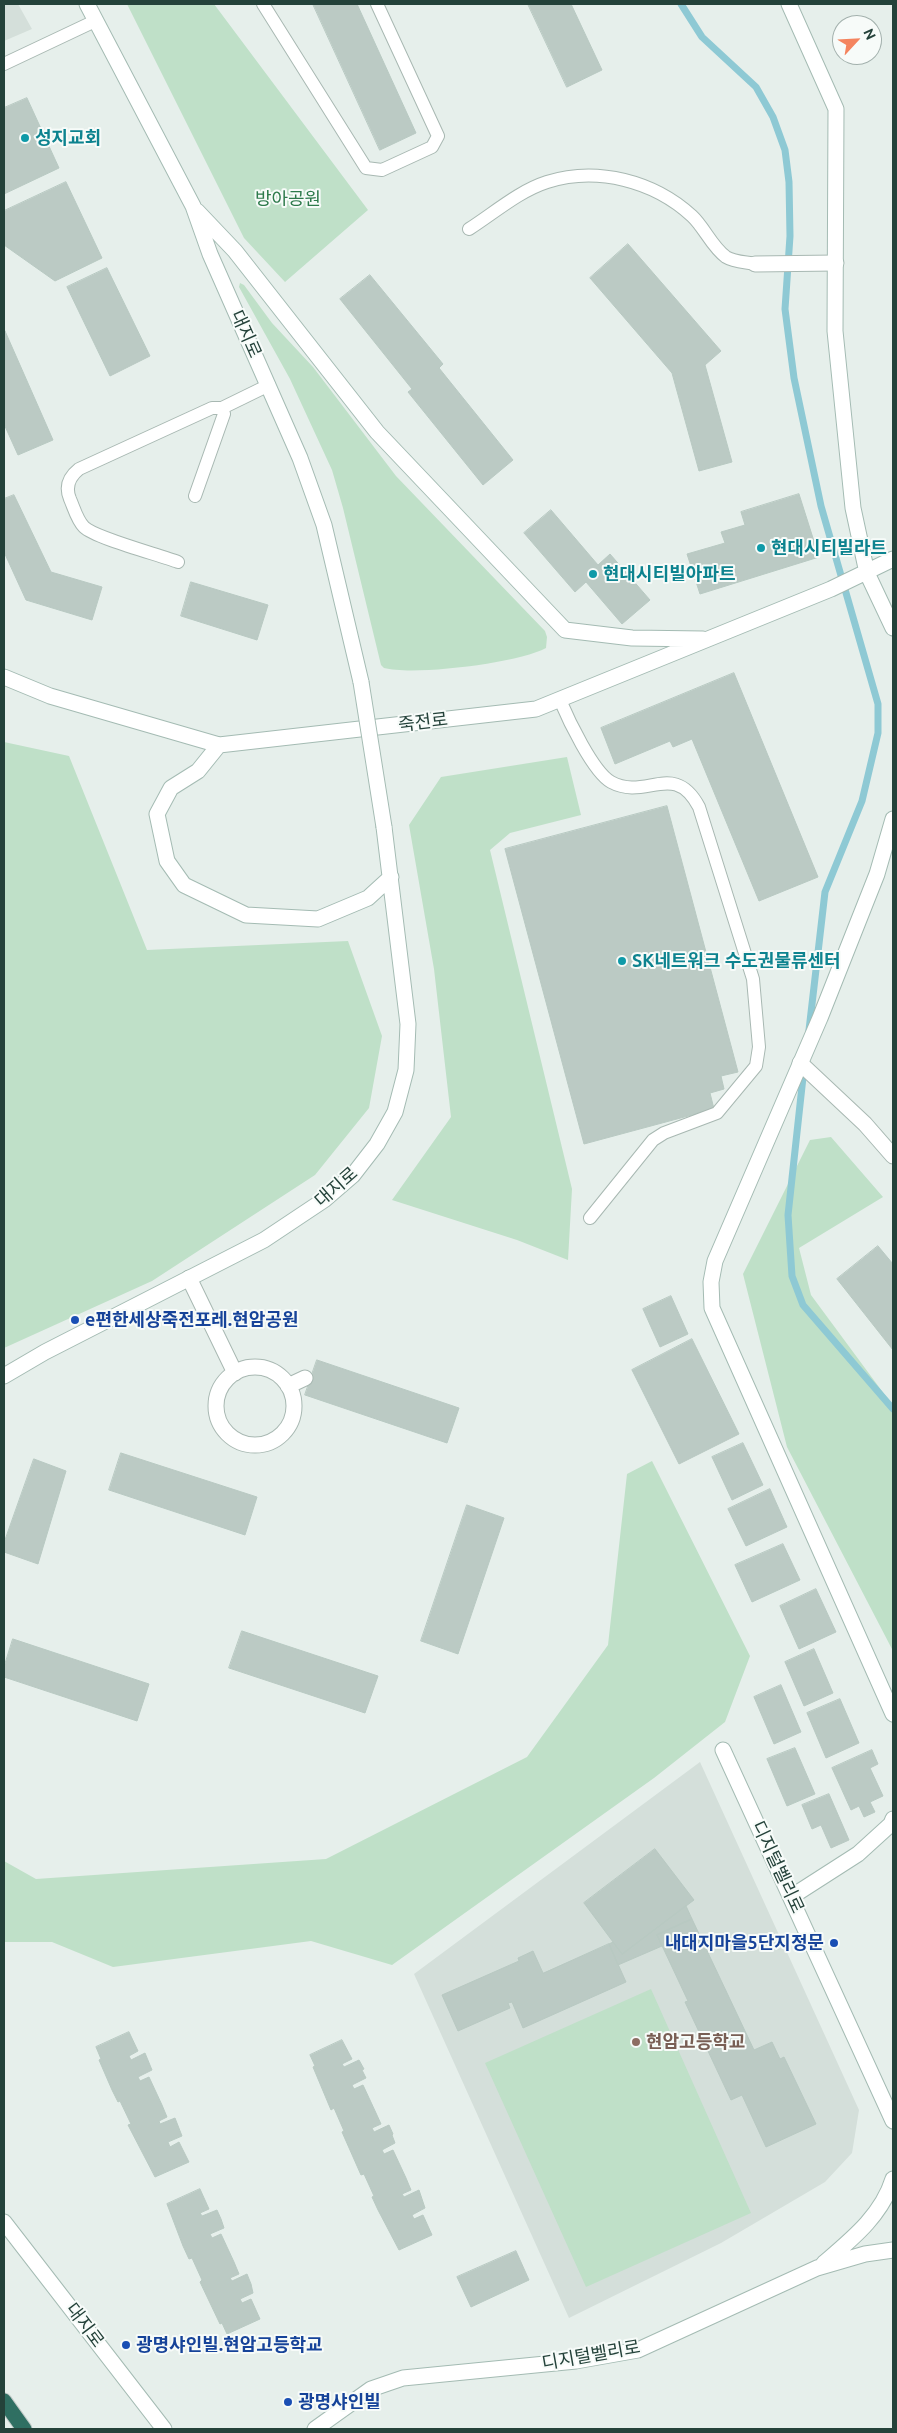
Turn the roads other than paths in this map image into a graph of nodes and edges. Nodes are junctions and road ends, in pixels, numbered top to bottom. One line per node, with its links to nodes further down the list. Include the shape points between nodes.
1 (87, 4): 5 (street, 대지로)
2 (263, 4): 3 (lane, via 366,168 382,170 432,147 438,136)
3 (378, 4)
4 (789, 4): 9 (street, via 836,109)
5 (95, 21): 6 (lane); 7 (street, 대지로)
6 (4, 64)
7 (193, 206): 11 (street, 대지로, via 210,254); 18 (street, via 234,251 377,432 565,630 632,638)
8 (469, 229): 10 (lane, via 523,193 546,182 573,177 613,178 642,184 661,193 693,216 725,256)
9 (836, 263): 10 (street); 16 (street, via 835,331)
10 (755, 264)
11 (269, 385): 12 (lane); 23 (street, 대지로, bridge, via 324,525 361,682)
12 (222, 408): 13 (lane, via 224,414); 15 (lane, via 212,408 79,469 71,475 68,484 68,494 78,519 90,532)
13 (194, 496)
14 (893, 560): 16 (street)
15 (178, 562)
16 (861, 576): 17 (street); 18 (street, 죽전로)
17 (893, 628)
18 (710, 639): 20 (street, 죽전로)
19 (4, 677): 21 (street, 죽전로, via 50,696)
20 (560, 700): 21 (street, 죽전로, via 536,709); 26 (lane, via 598,771 609,781 636,787 673,782 693,795 753,979 759,1047 756,1066 717,1113 653,1140)
21 (219, 745): 23 (street, via 198,771 171,788 157,814 167,861 184,885 246,915 318,919 368,898)
22 (893, 819): 24 (street, via 877,874)
23 (391, 877): 27 (street, 대지로, via 408,1024 406,1070 395,1112 377,1144 353,1175 324,1200 264,1240)
24 (801, 1064): 25 (street, via 865,1124); 32 (street, via 715,1261 711,1282 712,1308)
25 (893, 1156)
26 (590, 1218)
27 (189, 1278): 28 (street); 29 (street, 대지로)
28 (235, 1373): 31 (street, via 247,1368 271,1370); 31 (street, via 225,1381 216,1405 224,1429 244,1444 268,1444 286,1430 294,1408)
29 (4, 1376)
30 (305, 1378): 31 (street)
31 (288, 1386)
32 (893, 1714)
33 (724, 1750): 35 (street, 디지털벨리로)
34 (893, 1819): 35 (street, via 858,1854)
35 (791, 1896): 36 (street, 디지털벨리로)
36 (893, 2121)
37 (893, 2178): 40 (street, via 882,2204 867,2224)
38 (4, 2222): 43 (street, 대지로)
39 (893, 2250): 40 (street, 디지털벨리로, via 865,2254)
40 (817, 2268): 44 (street, 디지털벨리로, via 638,2350 576,2360 403,2378 371,2389)
41 (4, 2401): 42 (highway)
42 (24, 2429)
43 (164, 2429)
44 (315, 2429)

